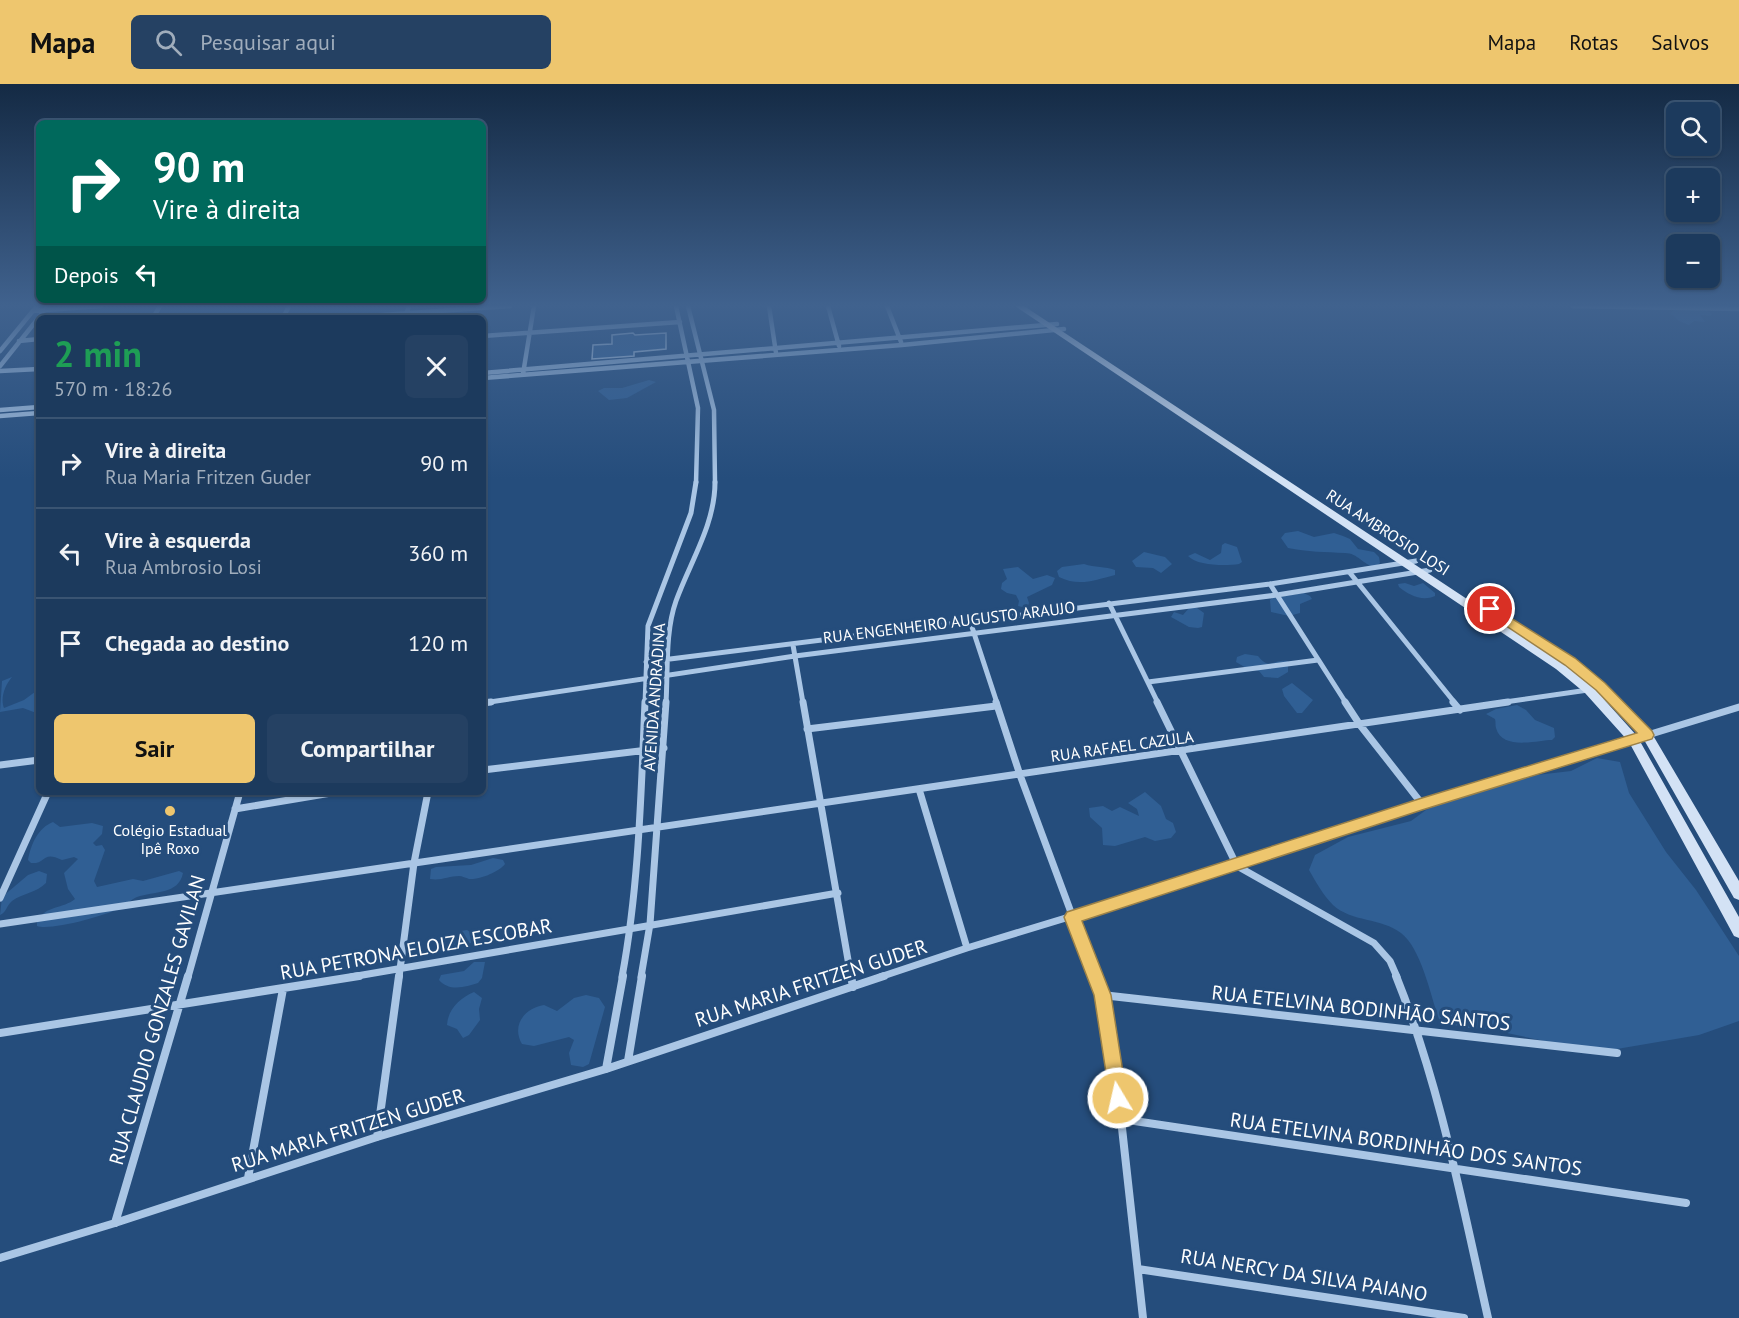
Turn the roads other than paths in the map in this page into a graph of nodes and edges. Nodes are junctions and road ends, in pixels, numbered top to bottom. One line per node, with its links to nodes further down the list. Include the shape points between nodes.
1 (525, 364): 8 (street)
2 (620, 364): 8 (street)
3 (643, 364): 11 (street)
4 (689, 364): 30 (street, via 699,408 696,487 691,513 648,626)
5 (702, 364): 28 (street, AVENIDA ANDRADINA, via 714,410 715,486 708,524 675,603)
6 (1110, 364): 17 (street, RUA AMBROSIO LOSI)
7 (36, 369): 9 (street)
8 (524, 370): 10 (street); 11 (street)
9 (0, 371)
10 (486, 373)
11 (522, 376): 12 (street)
12 (486, 378)
13 (36, 407): 14 (street)
14 (0, 410)
15 (36, 413): 16 (street)
16 (0, 416)
17 (1418, 567): 18 (street); 19 (street, RUA ENGENHEIRO AUGUSTO ARAUJO); 34 (street, RUA AMBROSIO LOSI); 41 (street, RUA AMBROSIO LOSI, via 1570,662)
18 (1350, 573): 19 (street); 20 (street)
19 (1358, 582): 21 (street, RUA ENGENHEIRO AUGUSTO ARAUJO); 38 (street)
20 (1270, 584): 21 (street); 22 (street)
21 (1276, 595): 23 (street, RUA ENGENHEIRO AUGUSTO ARAUJO); 29 (street)
22 (1109, 603): 23 (street); 24 (street)
23 (1114, 615): 25 (street, RUA ENGENHEIRO AUGUSTO ARAUJO); 33 (street)
24 (970, 621): 25 (street); 26 (street)
25 (974, 632): 27 (street, RUA ENGENHEIRO AUGUSTO ARAUJO); 36 (street)
26 (793, 645): 27 (street); 28 (street)
27 (795, 656): 31 (street, RUA ENGENHEIRO AUGUSTO ARAUJO); 40 (street)
28 (669, 659): 30 (street); 31 (street, AVENIDA ANDRADINA)
29 (1318, 660): 33 (street); 39 (street)
30 (646, 662): 32 (street)
31 (667, 675): 32 (street, RUA ENGENHEIRO AUGUSTO ARAUJO); 43 (street, AVENIDA ANDRADINA)
32 (644, 678): 35 (street, RUA ENGENHEIRO AUGUSTO ARAUJO); 44 (street)
33 (1148, 682): 45 (street)
34 (1589, 690): 38 (street, RUA RAFAEL CAZULA); 42 (street, RUA AMBROSIO LOSI)
35 (486, 703)
36 (996, 706): 40 (street); 49 (street)
37 (1739, 707): 41 (street, RUA MARIA FRITZEN GUDER)
38 (1460, 710): 39 (street, RUA RAFAEL CAZULA)
39 (1360, 725): 45 (street, RUA RAFAEL CAZULA); 56 (street)
40 (807, 729): 55 (street)
41 (1647, 735): 42 (street, RUA MARIA FRITZEN GUDER); 64 (street, RUA AMBROSIO LOSI)
42 (1633, 739): 56 (street, RUA MARIA FRITZEN GUDER); 70 (street, RUA AMBROSIO LOSI)
43 (664, 748): 44 (street); 58 (street, AVENIDA ANDRADINA)
44 (641, 750): 48 (street); 59 (street)
45 (1180, 752): 49 (street, RUA RAFAEL CAZULA); 61 (street)
46 (36, 760): 47 (street)
47 (0, 765)
48 (486, 770)
49 (1020, 775): 50 (street, RUA RAFAEL CAZULA); 66 (street)
50 (920, 789): 55 (street, RUA RAFAEL CAZULA); 71 (street)
51 (47, 795): 65 (street)
52 (239, 795): 57 (street, RUA CLAUDIO GONZALES GAVILAN)
53 (319, 795): 57 (street)
54 (427, 795): 60 (street)
55 (821, 803): 58 (street, RUA RAFAEL CAZULA); 63 (street)
56 (1422, 804): 61 (street, RUA MARIA FRITZEN GUDER)
57 (235, 809): 62 (street, RUA CLAUDIO GONZALES GAVILAN)
58 (659, 828): 59 (street, RUA RAFAEL CAZULA); 68 (street, AVENIDA ANDRADINA)
59 (639, 830): 60 (street, RUA RAFAEL CAZULA); 69 (street)
60 (414, 863): 62 (street, RUA RAFAEL CAZULA); 72 (street)
61 (1237, 866): 66 (street, RUA MARIA FRITZEN GUDER); 77 (street, via 1374,943 1390,961)
62 (212, 893): 67 (street, RUA RAFAEL CAZULA); 76 (street, RUA CLAUDIO GONZALES GAVILAN)
63 (838, 893): 68 (street, RUA PETRONA ELOIZA ESCOBAR); 73 (street)
64 (1739, 894)
65 (0, 898)
66 (1072, 917): 71 (street, RUA MARIA FRITZEN GUDER); 75 (street)
67 (0, 924)
68 (650, 924): 69 (street, RUA PETRONA ELOIZA ESCOBAR); 80 (street, AVENIDA ANDRADINA)
69 (631, 929): 72 (street, RUA PETRONA ELOIZA ESCOBAR); 81 (street)
70 (1739, 931)
71 (967, 948): 73 (street, RUA MARIA FRITZEN GUDER)
72 (400, 969): 74 (street, RUA PETRONA ELOIZA ESCOBAR); 83 (street)
73 (853, 987): 80 (street, RUA MARIA FRITZEN GUDER)
74 (283, 989): 76 (street, RUA PETRONA ELOIZA ESCOBAR); 85 (street)
75 (1102, 995): 77 (street, RUA ETELVINA BODINHÃO SANTOS); 82 (street)
76 (180, 1006): 78 (street, RUA PETRONA ELOIZA ESCOBAR); 87 (street, RUA CLAUDIO GONZALES GAVILAN)
77 (1418, 1030): 79 (street, RUA ETELVINA BODINHÃO SANTOS); 84 (street)
78 (0, 1033)
79 (1617, 1053)
80 (628, 1062): 81 (street, RUA MARIA FRITZEN GUDER)
81 (606, 1069): 83 (street, RUA MARIA FRITZEN GUDER)
82 (1121, 1119): 84 (street, RUA ETELVINA BORDINHÃO DOS SANTOS); 89 (street)
83 (377, 1137): 85 (street, RUA MARIA FRITZEN GUDER)
84 (1455, 1170): 86 (street, RUA ETELVINA BORDINHÃO DOS SANTOS); 92 (street)
85 (248, 1178): 87 (street, RUA MARIA FRITZEN GUDER)
86 (1686, 1203)
87 (115, 1223): 88 (street, RUA MARIA FRITZEN GUDER)
88 (0, 1258)
89 (1137, 1269): 90 (street); 91 (street, RUA NERCY DA SILVA PAIANO)
90 (1143, 1318)
91 (1464, 1318)
92 (1488, 1318)

